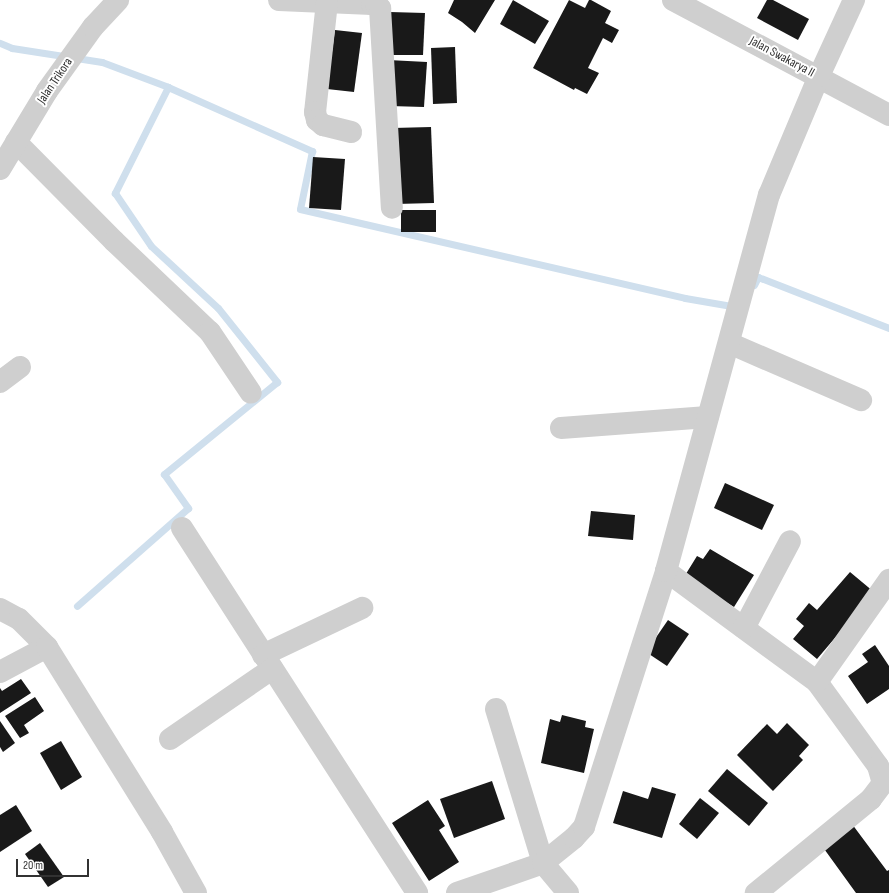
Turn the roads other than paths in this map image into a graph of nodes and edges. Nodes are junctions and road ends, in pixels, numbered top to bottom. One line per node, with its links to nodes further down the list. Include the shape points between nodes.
1 (118, 0): 9 (street, Jalan Trikora, via 93,26 57,76)
2 (279, 0): 5 (street)
3 (674, 0): 6 (street, Jalan Swakarya II)
4 (854, 0): 6 (street)
5 (328, 2): 8 (street, via 315,112 317,120 323,125); 11 (street, via 376,4 380,8)
6 (819, 76): 7 (street, Jalan Swakarya II); 12 (street, via 769,195)
7 (889, 116)
8 (351, 132)
9 (16, 142): 10 (street, Jalan Trikora); 15 (street, via 114,242 210,332)
10 (0, 169)
11 (392, 208)
12 (729, 343): 16 (street); 17 (street)
13 (20, 367): 14 (street)
14 (0, 382)
15 (251, 393)
16 (862, 400)
17 (708, 417): 18 (street); 21 (street)
18 (561, 428)
19 (182, 528): 27 (street)
20 (790, 541): 25 (street)
21 (666, 571): 25 (street); 32 (street, via 584,827)
22 (889, 580): 29 (street)
23 (362, 608): 27 (street)
24 (0, 609): 26 (street, via 19,618)
25 (744, 628): 29 (street)
26 (47, 647): 28 (street); 33 (street, via 162,832)
27 (267, 662): 31 (street); 34 (street)
28 (0, 672)
29 (817, 682): 37 (street, via 878,766 883,783 871,799)
30 (496, 709): 32 (street)
31 (170, 739)
32 (543, 863): 35 (street); 36 (street)
33 (196, 893)
34 (417, 893)
35 (457, 893)
36 (568, 893)
37 (756, 893)

